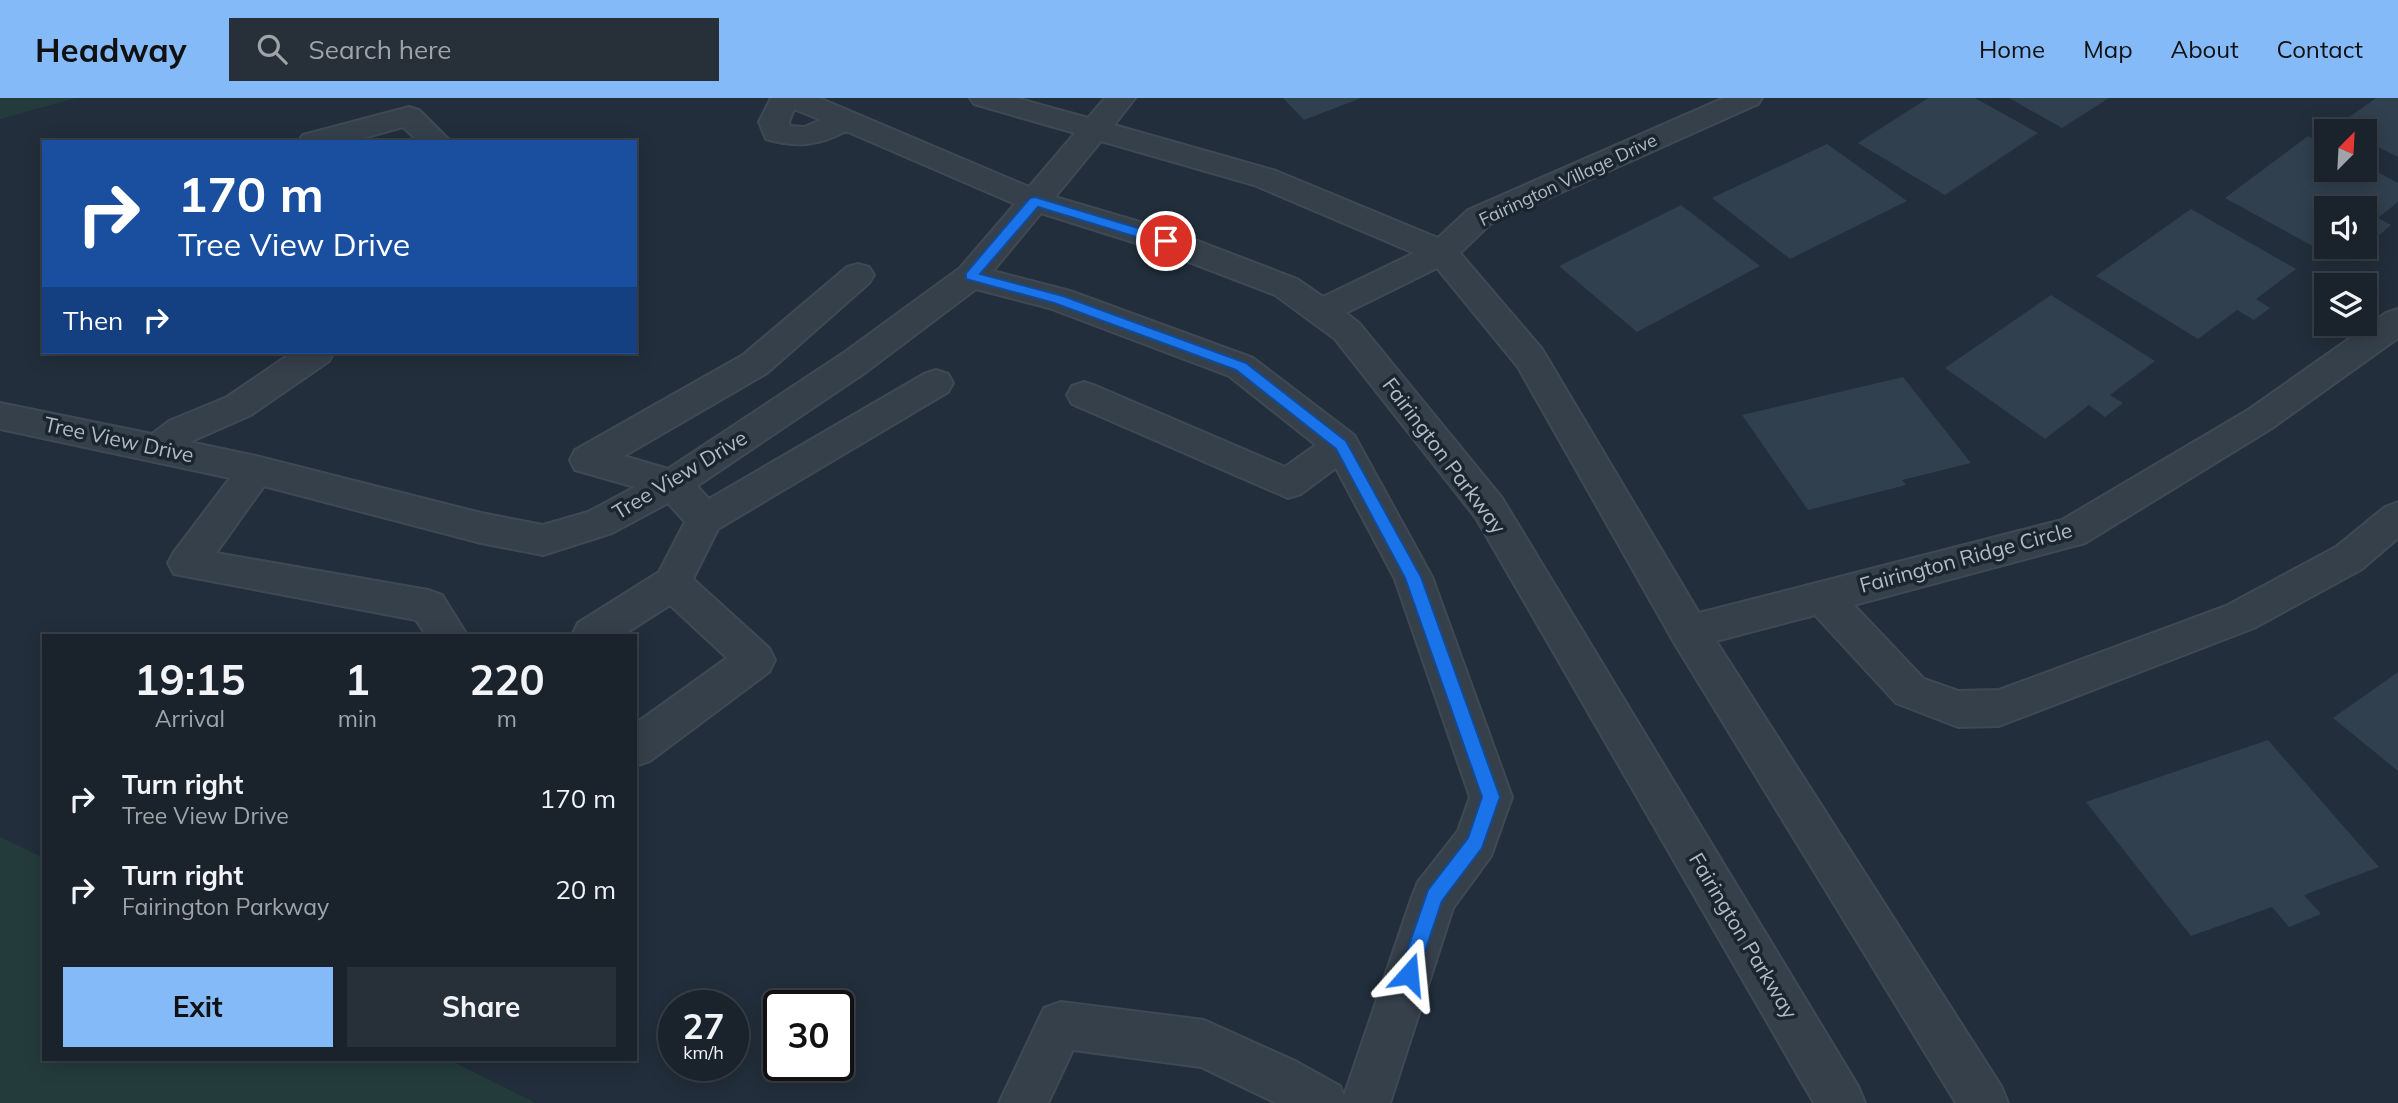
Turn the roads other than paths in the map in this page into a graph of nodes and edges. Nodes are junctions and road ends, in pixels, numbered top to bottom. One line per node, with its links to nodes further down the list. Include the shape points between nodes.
1 (785, 98): 6 (street, via 774,122 776,132 788,137 806,139)
2 (794, 98): 6 (street, Fairington Parkway)
3 (984, 98): 7 (street)
4 (1121, 98): 7 (street, Tree View Drive)
5 (1748, 98): 11 (street, Fairington Village Drive, via 1479,217)
6 (846, 120): 10 (street, Fairington Parkway)
7 (1092, 131): 10 (street, Tree View Drive); 11 (street, via 1265,178)
8 (320, 140): 9 (street, via 410,116)
9 (434, 140)
10 (1035, 201): 13 (street, Tree View Drive); 14 (street, Fairington Parkway, via 1166,241 1286,287)
11 (1442, 252): 14 (street, Fairington Village Drive); 28 (street, via 1530,358)
12 (858, 275): 23 (street, via 755,364 588,460)
13 (971, 276): 20 (street, via 1058,299 1241,367); 23 (street, Tree View Drive, via 854,363)
14 (1320, 312): 35 (street, Fairington Parkway, via 1347,331 1489,508)
15 (2398, 321): 27 (street, Fairington Ridge Circle, via 2260,419 2072,532)
16 (314, 354): 21 (street, via 239,406 181,430)
17 (936, 383): 25 (street)
18 (1084, 395): 20 (street, via 1288,484)
19 (6, 424): 21 (street, Tree View Drive)
20 (1341, 445): 34 (street, via 1413,577 1491,797 1476,842 1434,897)
21 (158, 449): 22 (street, Tree View Drive)
22 (256, 470): 23 (street, Tree View Drive, via 543,540 598,523); 29 (street, via 187,563 428,606)
23 (673, 484): 25 (street)
24 (2398, 517): 27 (street, via 2349,558 2240,617 1999,708 1958,709 1910,691)
25 (705, 519): 26 (street)
26 (672, 583): 30 (street); 31 (street, via 755,660)
27 (1822, 597): 28 (street, Fairington Ridge Circle)
28 (1689, 632): 36 (street)
29 (446, 634)
30 (594, 634)
31 (637, 747)
32 (1023, 1103): 33 (street, via 1061,1025 1204,1044)
33 (1323, 1103)
34 (1366, 1103)
35 (1841, 1103)
36 (1984, 1103)

